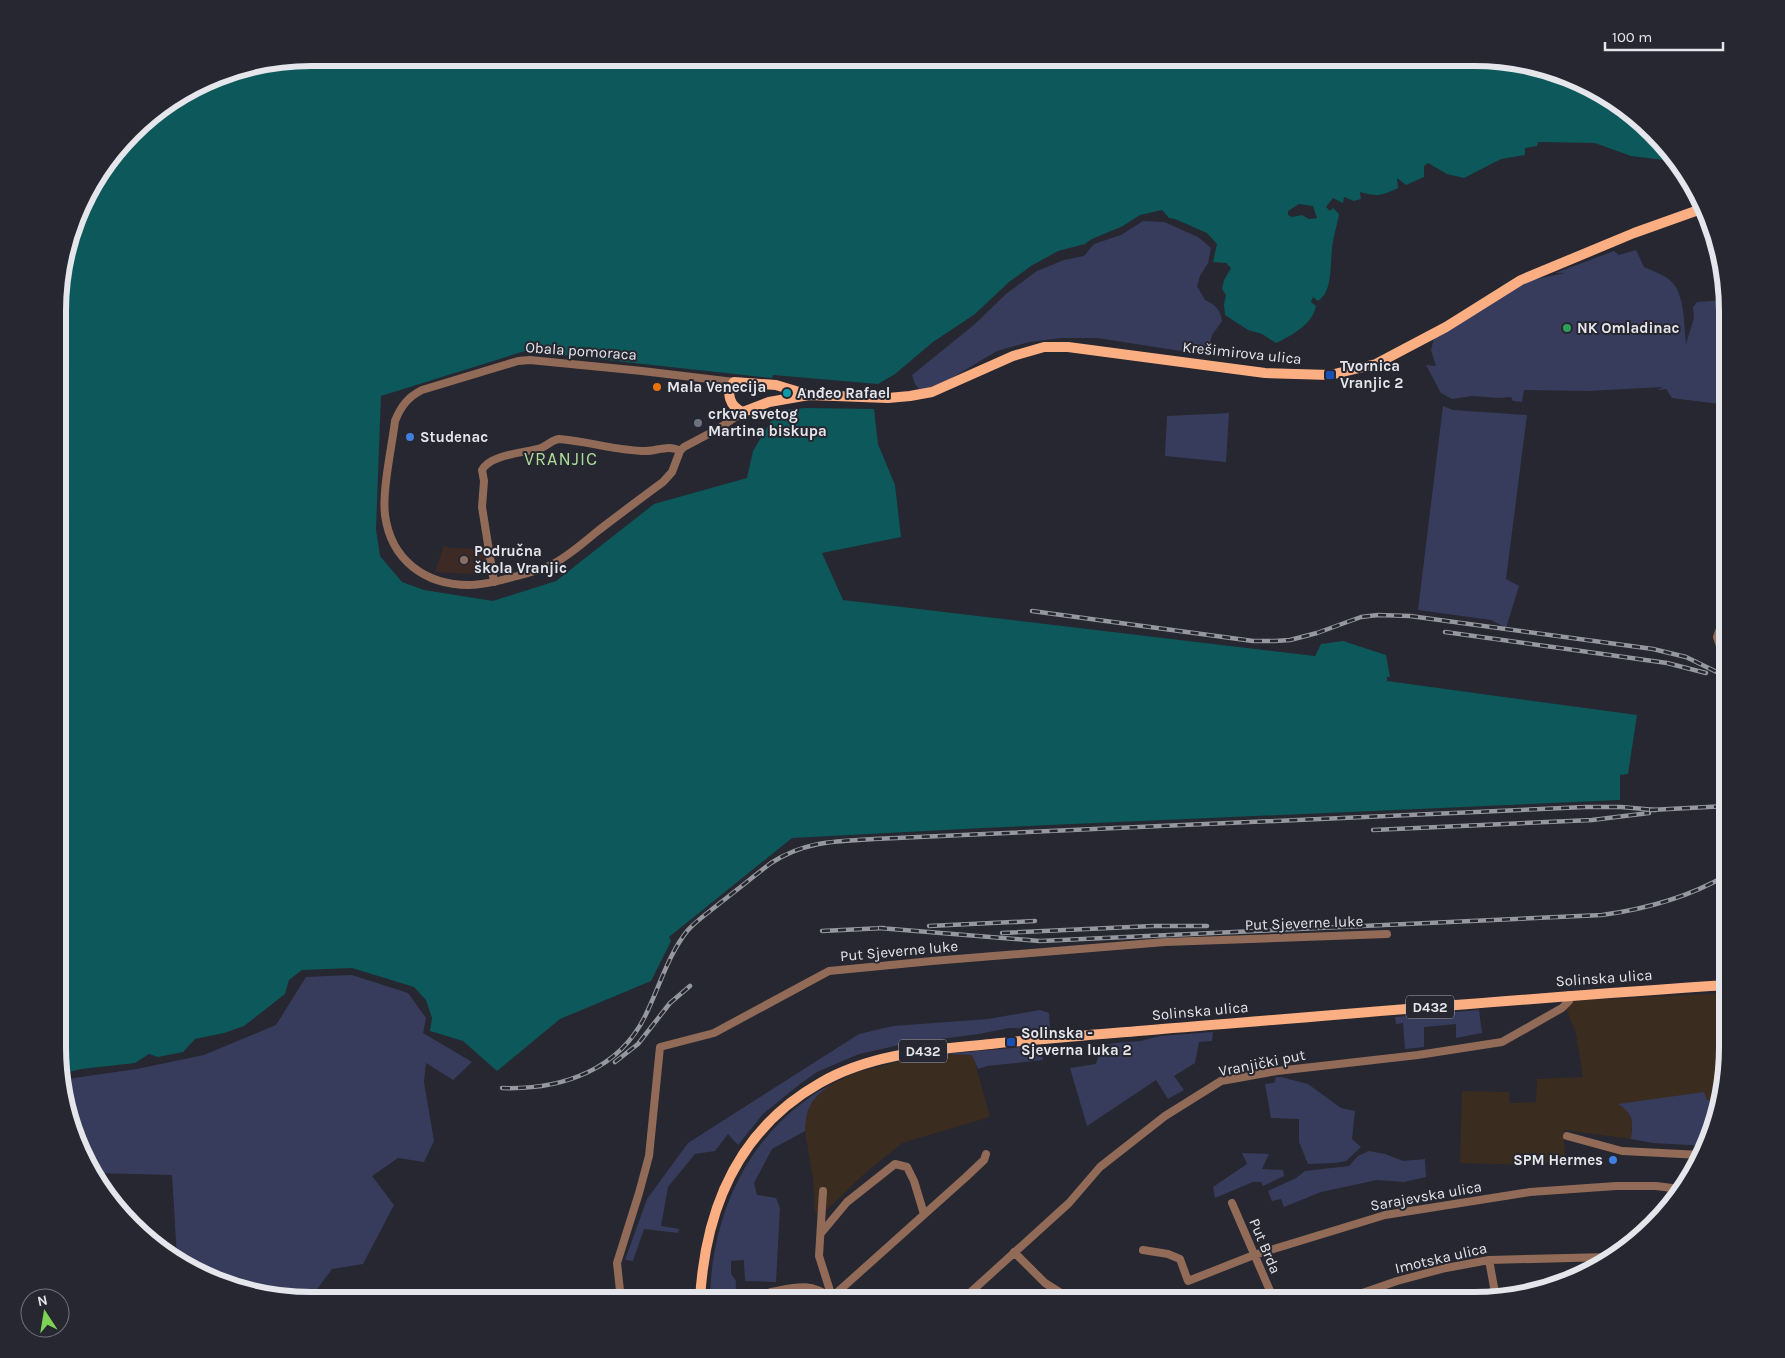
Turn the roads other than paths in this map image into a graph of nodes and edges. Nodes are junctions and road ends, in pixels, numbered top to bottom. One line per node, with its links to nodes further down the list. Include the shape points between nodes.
1 (1697, 211): 3 (main road, Krešimirova ulica, via 1521,280 1446,327 1376,364 1330,375 1265,373 1068,347 1044,348 1013,356 925,393 888,398)
2 (734, 382): 3 (main road, Obala pomoraca, via 776,385); 4 (main road, via 729,392 731,401 737,410); 6 (street, Obala pomoraca, via 530,360 463,377 413,395 400,409 396,420 387,482 385,515 393,541 412,568 435,580 469,585)
3 (809, 396): 4 (main road, via 769,402)
4 (743, 412): 5 (street)
5 (680, 452): 6 (street, Obala pomoraca, via 672,472 662,482 573,551 543,569); 6 (street, via 672,448 647,451 555,440 540,448 487,463 482,470 482,507)
6 (494, 582)
7 (1386, 934): 24 (street, Put Sjeverne luke, via 1165,942 829,971 714,1033 660,1047 649,1156 617,1263)
8 (1719, 986): 9 (main road, Solinska ulica / D432)
9 (1569, 995): 19 (street, Vranjički put, via 1569,1001 1562,1008 1502,1042 1277,1071 1221,1082 1165,1116 1100,1168 1070,1203); 25 (main road, Solinska ulica / D432, via 1011,1042 922,1051 865,1063 801,1094 770,1121 745,1151 726,1182 711,1224)
10 (1568, 1136): 12 (street, via 1622,1151)
11 (986, 1154): 16 (street, via 984,1160)
12 (1693, 1155)
13 (1673, 1189): 20 (street, Sarajevska ulica, via 1616,1186 1530,1192 1472,1201 1385,1215)
14 (823, 1191): 17 (street)
15 (1232, 1203): 20 (street, Put Brda)
16 (924, 1214): 17 (street, via 907,1167 895,1164 847,1202); 29 (street)
17 (822, 1232): 28 (street, via 819,1256)
18 (1142, 1250): 20 (street, Sarajevska ulica, via 1168,1254 1180,1260 1188,1281)
19 (1014, 1252): 30 (street, Vranjički put); 31 (street, via 1045,1283)
20 (1254, 1255): 32 (street, Put Brda)
21 (1599, 1257): 22 (street, Imotska ulica)
22 (1488, 1260): 23 (street); 33 (street, Imotska ulica, via 1446,1268)
23 (1494, 1291)
24 (619, 1292)
25 (701, 1292)
26 (771, 1292): 27 (street, via 800,1287 817,1288)
27 (823, 1292)
28 (831, 1292)
29 (840, 1292)
30 (971, 1292)
31 (1059, 1292)
32 (1270, 1292)
33 (1365, 1292)

